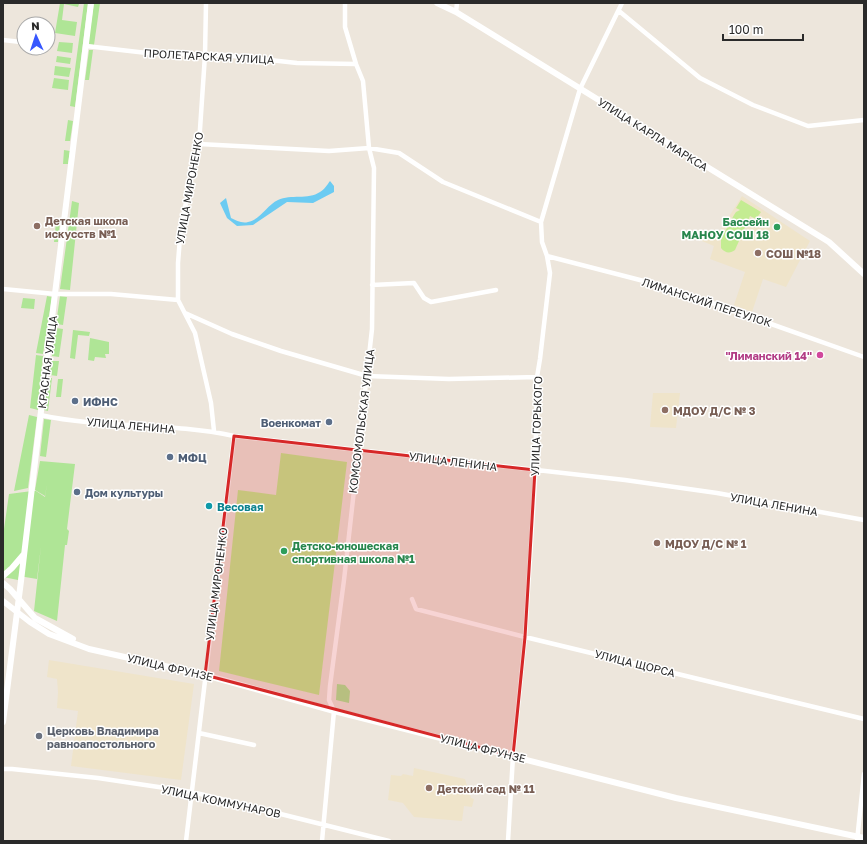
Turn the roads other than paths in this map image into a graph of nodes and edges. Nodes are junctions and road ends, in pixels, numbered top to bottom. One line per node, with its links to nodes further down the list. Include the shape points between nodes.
1 (91, 3): 11 (main road, КРАСНАЯ УЛИЦА)
2 (206, 3): 12 (street, УЛИЦА МИРОНЕНКО)
3 (345, 3): 13 (street, КОМСОМОЛЬСКАЯ УЛИЦА, via 345,28)
4 (437, 3): 8 (main road, УЛИЦА КАРЛА МАРКСА)
5 (457, 3): 8 (street)
6 (622, 3): 7 (street, УЛИЦА ГОРЬКОГО)
7 (619, 11): 14 (street, УЛИЦА ГОРЬКОГО); 15 (street, via 700,78 753,105 808,126)
8 (456, 12): 14 (main road, УЛИЦА КАРЛА МАРКСА)
9 (3, 40): 10 (street)
10 (16, 41)
11 (86, 46): 12 (street, ПРОЛЕТАРСКАЯ УЛИЦА, via 147,53); 24 (main road, КРАСНАЯ УЛИЦА)
12 (205, 55): 13 (street, ПРОЛЕТАРСКАЯ УЛИЦА, via 243,56 297,63); 16 (street, УЛИЦА МИРОНЕНКО)
13 (356, 64): 17 (street, КОМСОМОЛЬСКАЯ УЛИЦА, via 363,81)
14 (580, 89): 18 (street, УЛИЦА ГОРЬКОГО); 20 (main road, УЛИЦА КАРЛА МАРКСА, via 829,242)
15 (864, 120)
16 (199, 144): 17 (street, via 329,152); 25 (street, УЛИЦА МИРОНЕНКО, via 181,225)
17 (370, 148): 18 (street, via 399,153 443,182); 21 (street, КОМСОМОЛЬСКАЯ УЛИЦА, via 374,168)
18 (541, 222): 19 (street, УЛИЦА ГОРЬКОГО, via 542,242)
19 (547, 256): 27 (street, ЛИМАНСКИЙ ПЕРЕУЛОК, via 667,287); 29 (street, УЛИЦА ГОРЬКОГО, via 550,273)
20 (864, 274)
21 (372, 285): 23 (street, via 414,283 424,298 431,302); 28 (street, КОМСОМОЛЬСКАЯ УЛИЦА, via 372,329)
22 (3, 289): 24 (street)
23 (496, 290)
24 (55, 294): 25 (street, via 111,294); 30 (main road, КРАСНАЯ УЛИЦА)
25 (178, 300): 26 (street)
26 (185, 313): 28 (street, via 232,334 281,351); 31 (street, via 195,332 211,403)
27 (864, 357)
28 (367, 376): 29 (street, via 449,379); 33 (street, КОМСОМОЛЬСКАЯ УЛИЦА)
29 (537, 377): 34 (street, УЛИЦА ГОРЬКОГО)
30 (40, 415): 31 (street, УЛИЦА ЛЕНИНА); 36 (main road, КРАСНАЯ УЛИЦА)
31 (214, 431): 32 (street, УЛИЦА ЛЕНИНА)
32 (234, 436): 33 (street, УЛИЦА ЛЕНИНА); 45 (street, УЛИЦА МИРОНЕНКО)
33 (358, 450): 34 (street, УЛИЦА ЛЕНИНА); 46 (street, КОМСОМОЛЬСКАЯ УЛИЦА, via 330,686 330,700)
34 (535, 470): 35 (street, УЛИЦА ЛЕНИНА, via 717,493); 43 (street, УЛИЦА ГОРЬКОГО)
35 (864, 520)
36 (25, 553): 37 (main road); 40 (main road, КРАСНАЯ УЛИЦА)
37 (3, 576)
38 (3, 584): 40 (main road, УЛИЦА ФРУНЗЕ)
39 (412, 599): 43 (street, УЛИЦА ЩОРСА, via 416,609)
40 (19, 600): 42 (main road, КРАСНАЯ УЛИЦА); 44 (main road, УЛИЦА ФРУНЗЕ, via 35,618 68,637)
41 (3, 601): 42 (main road, УЛИЦА ФРУНЗЕ)
42 (17, 612): 44 (main road, УЛИЦА ФРУНЗЕ, via 49,634); 48 (main road, КРАСНАЯ УЛИЦА)
43 (525, 637): 47 (street, УЛИЦА ЩОРСА); 51 (street, УЛИЦА ГОРЬКОГО)
44 (104, 652): 45 (main road, УЛИЦА ФРУНЗЕ)
45 (205, 675): 46 (main road, УЛИЦА ФРУНЗЕ); 49 (street, УЛИЦА МИРОНЕНКО)
46 (334, 711): 51 (main road, УЛИЦА ФРУНЗЕ); 55 (street, КОМСОМОЛЬСКАЯ УЛИЦА)
47 (864, 719)
48 (3, 722)
49 (199, 733): 50 (street); 54 (street, УЛИЦА МИРОНЕНКО)
50 (254, 744)
51 (513, 756): 56 (main road, УЛИЦА ФРУНЗЕ, via 676,798); 60 (street, УЛИЦА ГОРЬКОГО)
52 (3, 769): 54 (street, УЛИЦА КОММУНАРОВ, via 98,778)
53 (864, 774): 56 (street)
54 (192, 792): 55 (street, УЛИЦА КОММУНАРОВ); 57 (street, УЛИЦА МИРОНЕНКО)
55 (324, 825): 58 (street, КОМСОМОЛЬСКАЯ УЛИЦА); 59 (street, УЛИЦА КОММУНАРОВ)
56 (859, 838)
57 (186, 841)
58 (322, 841)
59 (389, 841)
60 (508, 841)

